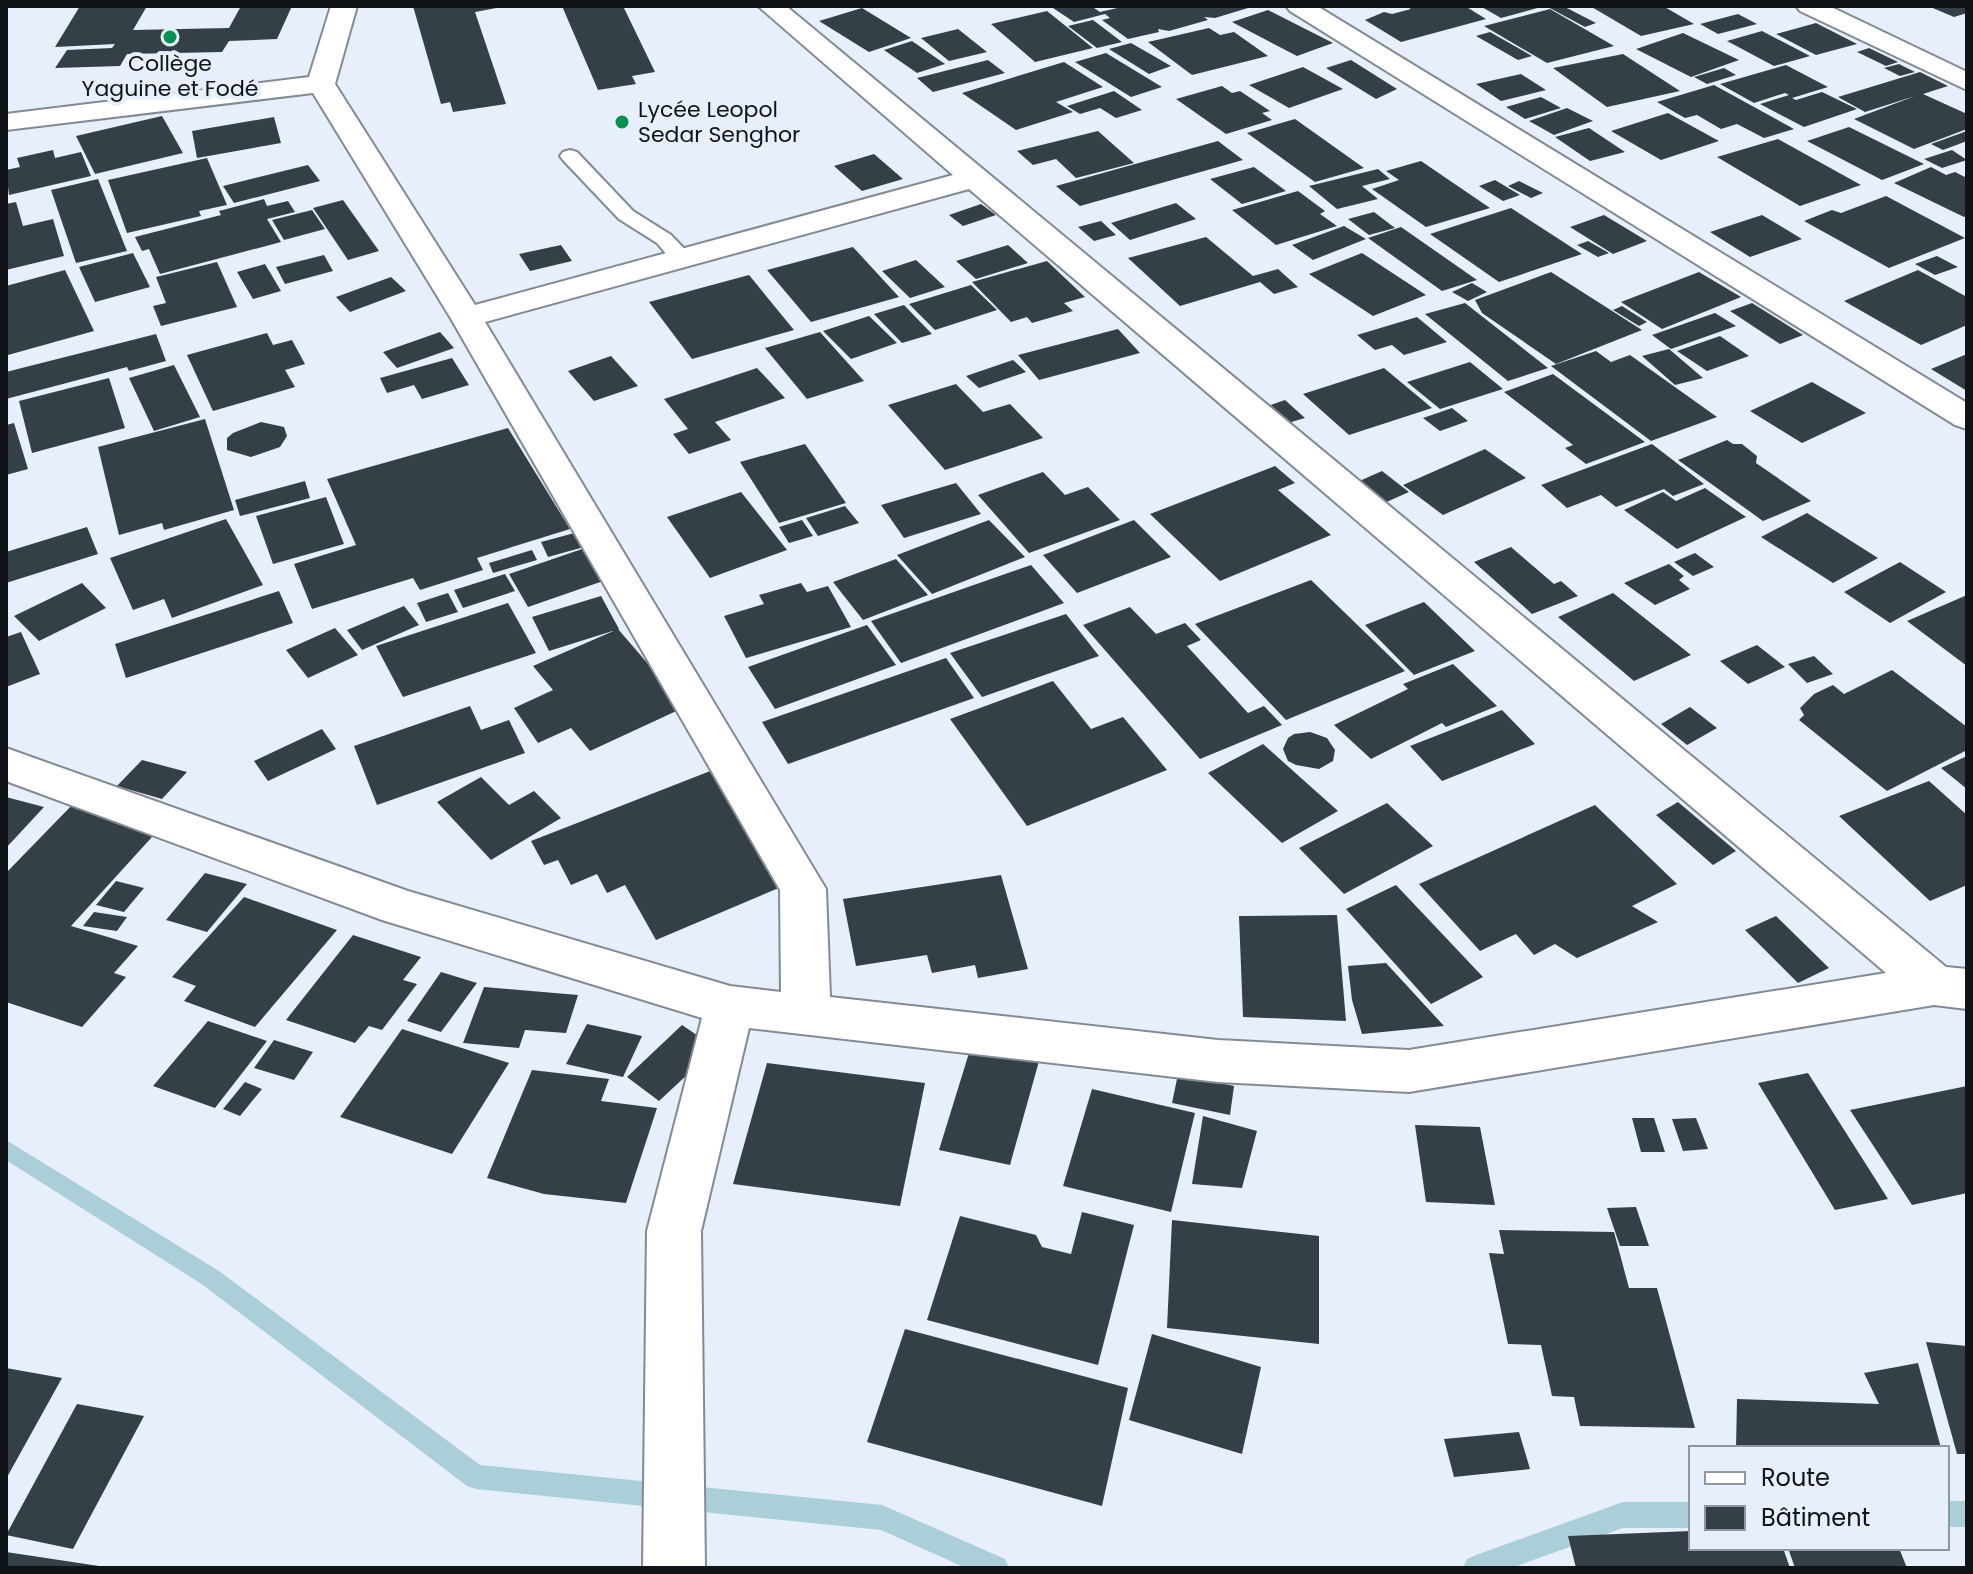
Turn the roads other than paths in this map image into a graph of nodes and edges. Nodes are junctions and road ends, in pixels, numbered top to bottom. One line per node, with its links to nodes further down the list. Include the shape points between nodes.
1 (344, 6): 6 (street)
2 (771, 6): 9 (street)
3 (1299, 6): 12 (street)
4 (1809, 6): 5 (street)
5 (1967, 82)
6 (321, 84): 7 (street); 11 (street)
7 (6, 122)
8 (570, 156): 10 (lane, via 626,215 664,239)
9 (975, 178): 10 (street); 14 (street)
10 (682, 258): 11 (street)
11 (466, 317): 16 (street, via 803,889)
12 (1967, 418)
13 (6, 764): 15 (street, via 399,907)
14 (1951, 987): 16 (street, via 1409,1071 1218,1061)
15 (730, 1006): 16 (street); 17 (street, via 674,1231)
16 (806, 1015)
17 (674, 1568)

